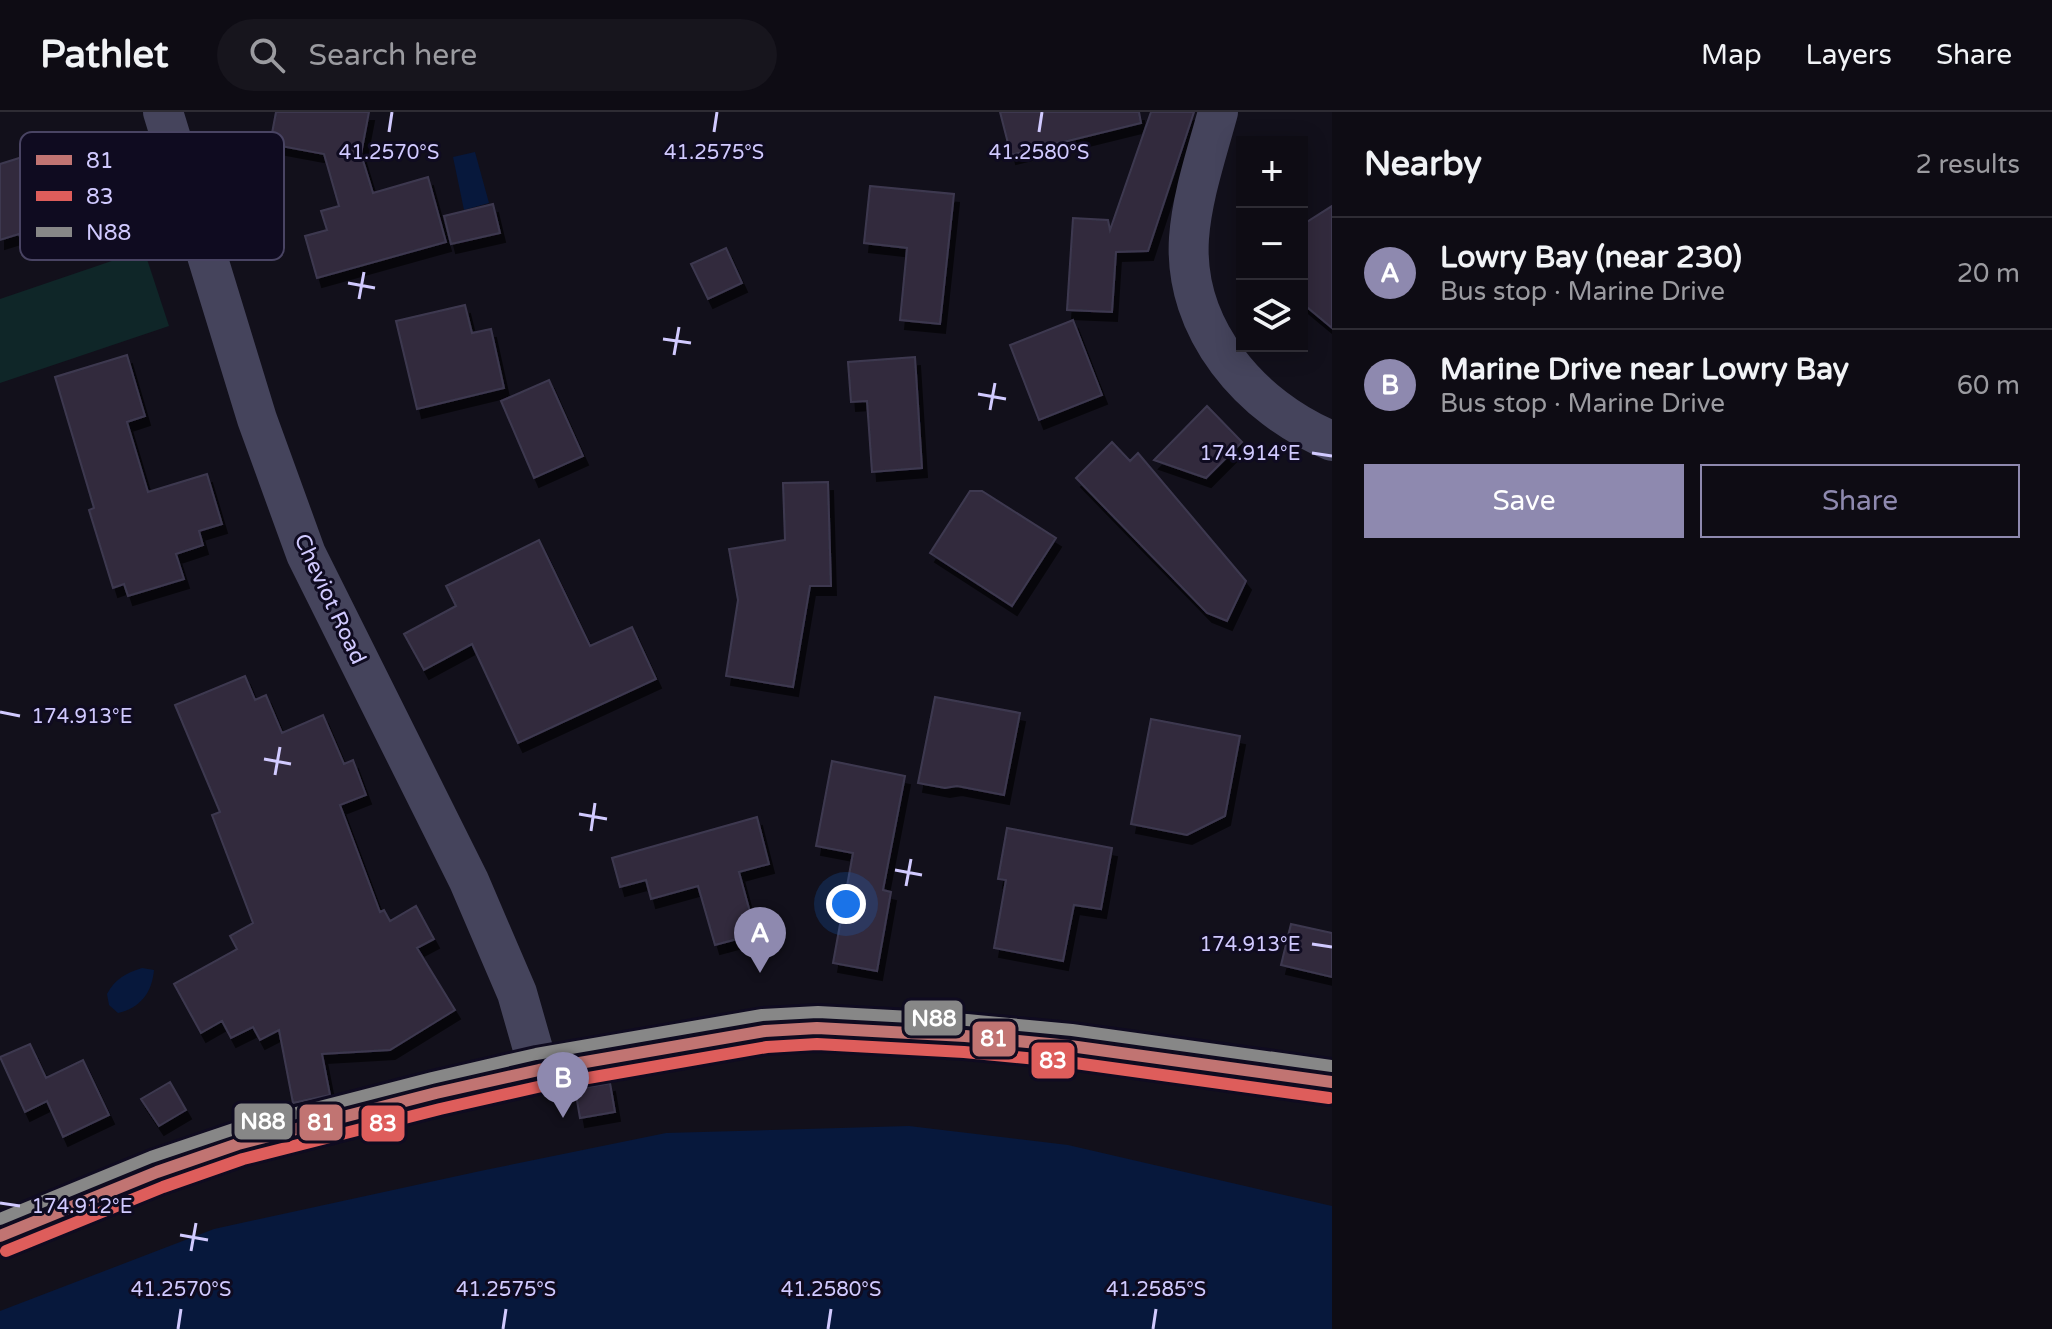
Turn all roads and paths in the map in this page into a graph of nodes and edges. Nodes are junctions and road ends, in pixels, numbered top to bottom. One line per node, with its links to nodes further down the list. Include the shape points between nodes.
1 (163, 112): 3 (street, Cheviot Road)
2 (1218, 112): 5 (street, via 1189,238 1195,303 1230,366 1266,401 1306,430)
3 (169, 132)
4 (208, 260): 6 (street, Cheviot Road, via 306,554 469,881 517,993)
5 (1332, 441)
6 (539, 1070): 7 (main road, via 765,1031 817,1028 1070,1046); 8 (main road, via 238,1144)
7 (1332, 1082)
8 (0, 1236)

